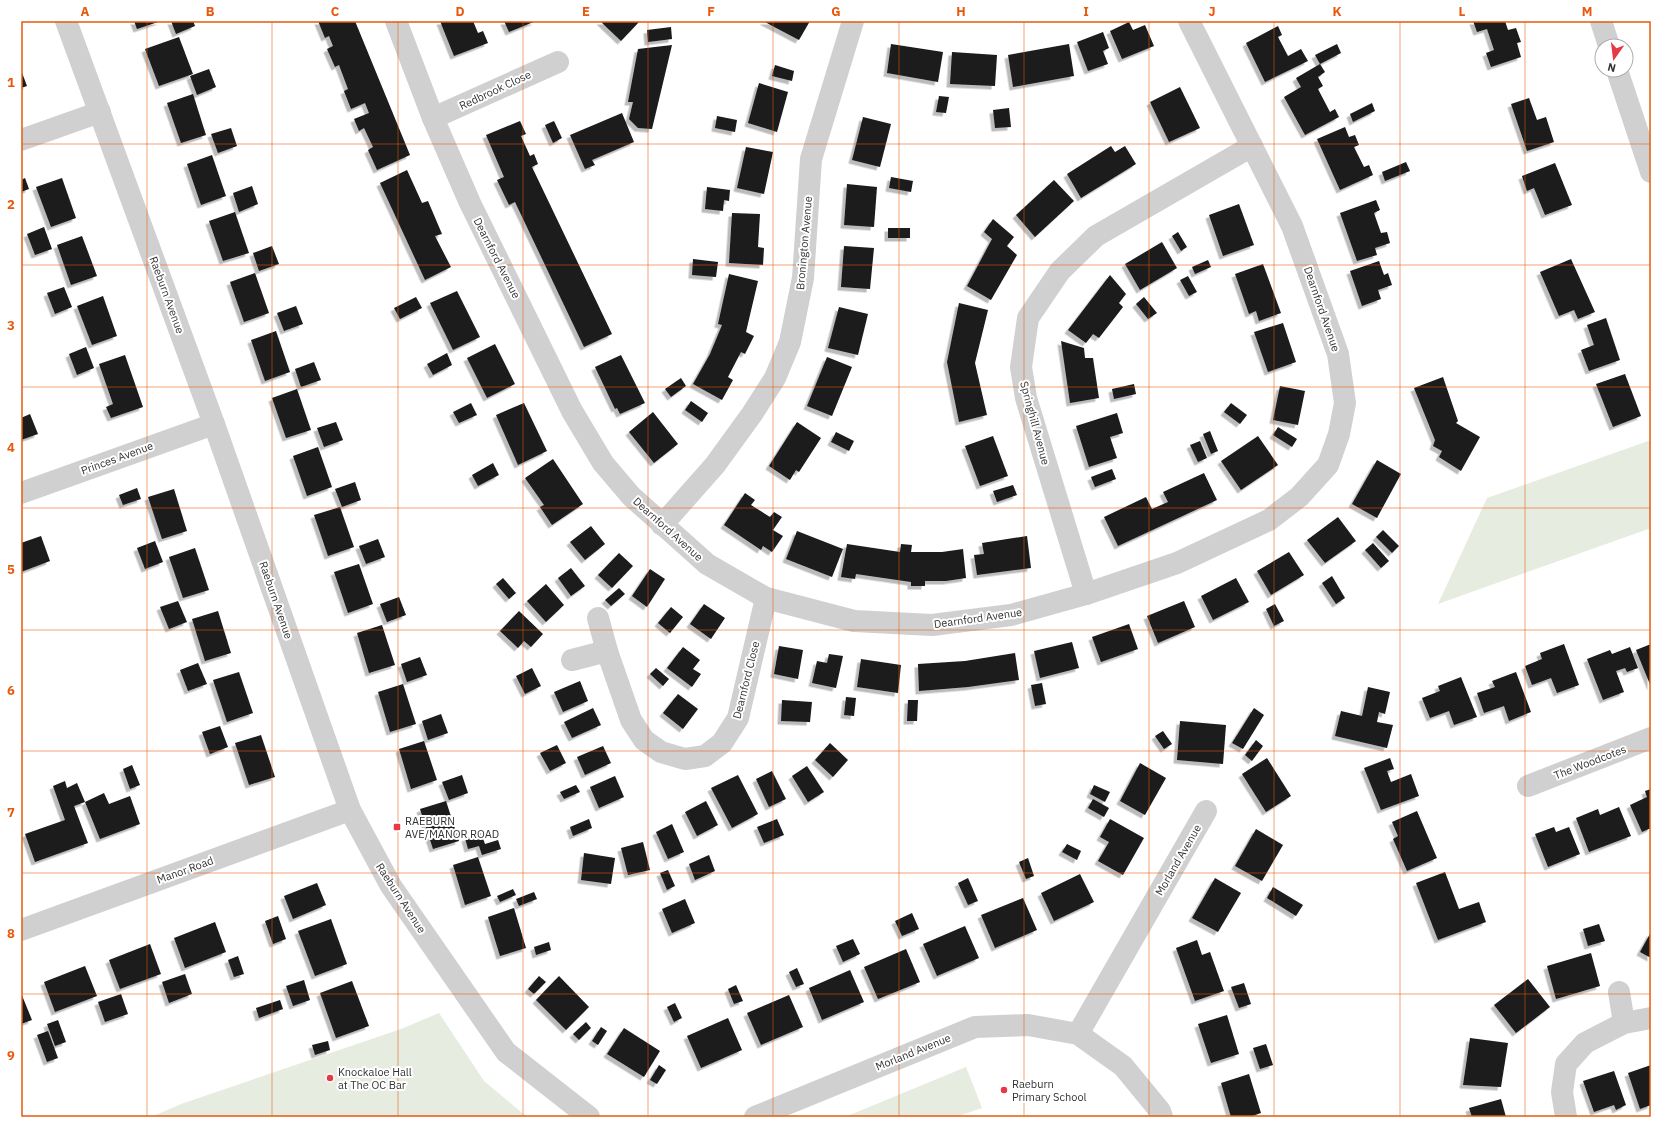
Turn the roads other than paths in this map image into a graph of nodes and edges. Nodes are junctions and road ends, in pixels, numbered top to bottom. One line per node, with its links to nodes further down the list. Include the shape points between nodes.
1 (66, 21): 9 (street, Raeburn Avenue)
2 (396, 21): 10 (street, Dearnford Avenue)
3 (853, 21): 17 (street, Bronington Avenue, via 811,159 803,278 790,342 775,378 752,414 715,465)
4 (1189, 21): 13 (street, Dearnford Avenue)
5 (1601, 21): 6 (street)
6 (1606, 38)
7 (558, 62): 10 (street, Redbrook Close)
8 (1621, 78): 11 (street)
9 (100, 112): 12 (street); 15 (street, Raeburn Avenue)
10 (433, 118): 17 (street, Dearnford Avenue, via 470,204 572,411 602,462 631,496)
11 (1644, 128): 14 (street)
12 (21, 140)
13 (1252, 146): 18 (street, Springhill Avenue, via 1096,236 1060,271 1028,318 1021,367 1026,398); 18 (street, Dearnford Avenue, via 1292,226 1338,354 1345,402 1339,434 1328,466 1299,497 1269,520 1177,563)
14 (1651, 172)
15 (214, 424): 16 (street, Princes Avenue); 25 (street, Raeburn Avenue)
16 (21, 493)
17 (662, 524): 19 (street, Dearnford Avenue, via 707,564)
18 (1086, 594): 19 (street, Dearnford Avenue, via 1011,616 932,626 854,621)
19 (766, 598): 21 (street, Dearnford Close, via 738,718 722,743 705,756 685,759 661,752 644,740 631,720)
20 (598, 618): 21 (street, Dearnford Close)
21 (607, 651): 22 (street)
22 (572, 660)
23 (1651, 738): 24 (street, The Woodcotes)
24 (1528, 786)
25 (350, 810): 27 (street, Manor Road); 32 (street, Raeburn Avenue, via 391,886 506,1052)
26 (1206, 810): 31 (street, Morland Avenue)
27 (21, 930)
28 (1619, 992): 30 (street)
29 (1651, 1018): 30 (street)
30 (1624, 1023): 35 (street, via 1585,1043 1566,1064 1562,1092)
31 (1078, 1034): 33 (street, Morland Avenue, via 1028,1025 975,1027); 34 (street, Morland Avenue, via 1123,1066 1160,1111)
32 (589, 1117)
33 (754, 1117)
34 (1162, 1117)
35 (1566, 1117)

